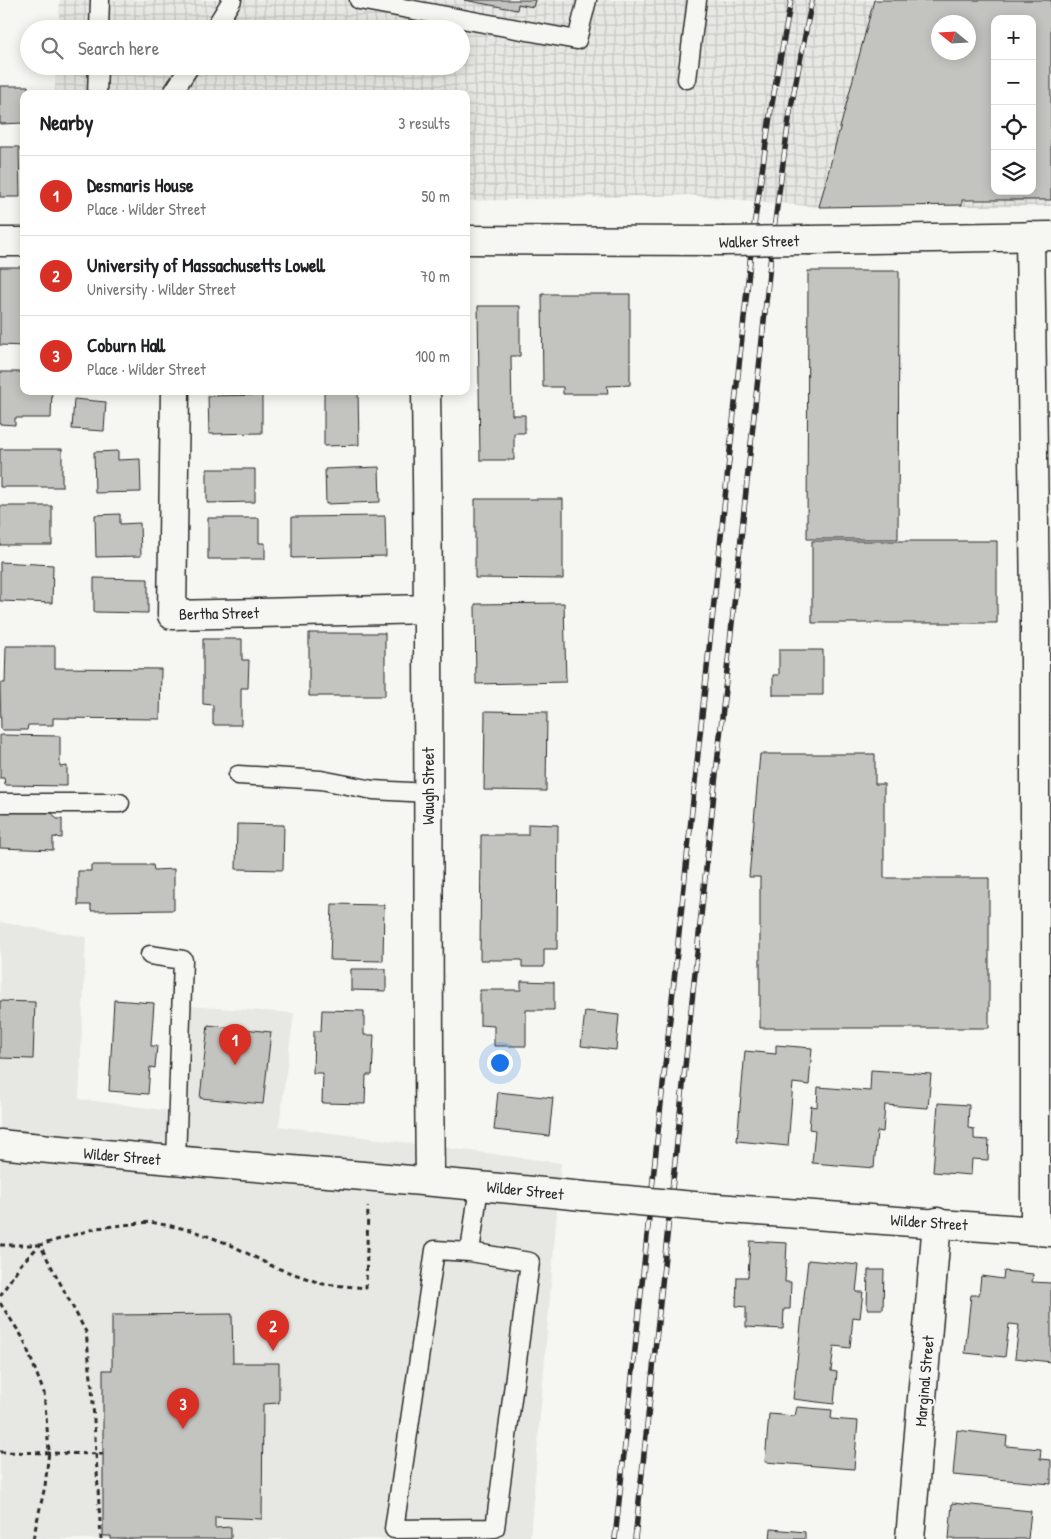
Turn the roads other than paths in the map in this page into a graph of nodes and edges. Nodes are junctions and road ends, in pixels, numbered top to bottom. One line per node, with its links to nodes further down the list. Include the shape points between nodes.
1 (100, 0): 7 (lane)
2 (220, 0): 8 (lane)
3 (232, 0): 9 (lane)
4 (359, 0): 10 (lane)
5 (587, 0): 11 (lane, via 578,40)
6 (697, 0): 14 (lane)
7 (99, 20)
8 (217, 20)
9 (220, 20)
10 (468, 20)
11 (470, 20)
12 (98, 75): 15 (lane)
13 (184, 75): 16 (lane)
14 (687, 79)
15 (97, 90)
16 (175, 90)
17 (1040, 236): 18 (street, Walker Street, bridge, via 722,242); 34 (street, via 1035,602)
18 (470, 240)
19 (0, 242): 20 (street)
20 (20, 242)
21 (175, 395): 23 (street, Bertha Street, via 172,615)
22 (426, 395): 23 (street, Waugh Street)
23 (430, 609): 25 (street, Waugh Street)
24 (238, 774): 25 (lane)
25 (428, 793): 31 (street, Waugh Street)
26 (0, 803): 27 (lane)
27 (120, 803)
28 (150, 955): 30 (lane, via 183,960)
29 (0, 1144): 30 (street, Wilder Street)
30 (176, 1160): 31 (street, Wilder Street)
31 (430, 1180): 32 (street, Wilder Street)
32 (479, 1186): 33 (street, Wilder Street, bridge, via 716,1208); 35 (lane)
33 (937, 1222): 34 (street, Wilder Street); 37 (street, Marginal Street)
34 (1043, 1231)
35 (470, 1252): 36 (lane, via 435,1250); 36 (lane, via 530,1262 495,1528)
36 (394, 1534)
37 (910, 1539)

